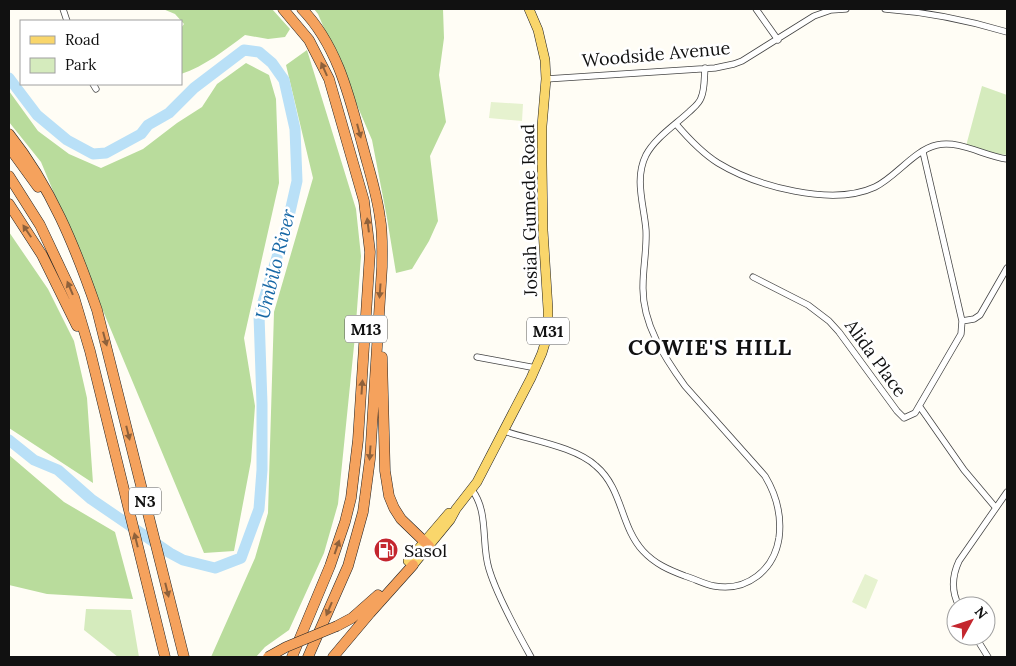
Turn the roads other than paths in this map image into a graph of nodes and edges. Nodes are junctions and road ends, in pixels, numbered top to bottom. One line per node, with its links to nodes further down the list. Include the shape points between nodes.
1 (283, 9): 35 (highway, M13, one-way to 1, via 345,522 355,468 369,283 369,232 362,192 328,79 308,40)
2 (302, 9): 24 (highway, M13, one-way to 24, via 320,32 340,71 375,190 382,239)
3 (529, 9): 12 (main road, Josiah Gumede Road / M31, via 541,42)
4 (756, 9): 10 (street)
5 (822, 9): 8 (street)
6 (846, 9): 8 (street, Woodside Avenue)
7 (885, 9): 9 (street, via 970,21)
8 (814, 16): 10 (street, Woodside Avenue)
9 (1007, 32)
10 (778, 40): 11 (street, Woodside Avenue, via 734,64)
11 (705, 68): 12 (street, Woodside Avenue); 13 (street, via 702,98)
12 (546, 79): 27 (main road, Josiah Gumede Road / M31, via 542,164 548,333)
13 (676, 124): 16 (street, via 717,162 735,172 791,191 820,196 851,194 874,188); 29 (street, via 652,146 642,168 640,183 646,242 644,307 676,374 765,476 775,495 780,530 771,561 753,580 730,587 708,584 667,569 653,561 636,542 612,485 595,464 573,452)
14 (9, 134): 20 (highway, via 47,189)
15 (9, 147): 20 (highway, N3, via 37,184)
16 (922, 152): 17 (street, via 936,145 953,144); 23 (street, Alida Place)
17 (1007, 158)
18 (9, 176): 25 (highway, N3, one-way to 18, via 74,298 57,259)
19 (9, 204): 25 (highway, one-way to 19, via 42,254)
20 (72, 243): 39 (highway, N3, one-way to 39, via 97,310)
21 (1007, 268): 23 (street, via 980,315)
22 (753, 277): 28 (street, Alida Place, via 808,305 830,321 901,415 908,417)
23 (962, 321): 28 (street, Alida Place, via 961,334)
24 (378, 326): 33 (highway, via 386,483 394,508); 43 (highway, M13, one-way to 43, via 370,459 363,512 348,566)
25 (90, 351): 38 (highway, N3, one-way to 25)
26 (477, 357): 27 (street)
27 (536, 368): 29 (main road, Josiah Gumede Road / M31)
28 (920, 407): 32 (street, via 964,470)
29 (504, 431): 30 (main road, Josiah Gumede Road / M31)
30 (472, 490): 33 (main road, Josiah Gumede Road / M31, via 446,516); 45 (street, via 478,499 491,577)
31 (1007, 492): 32 (street)
32 (996, 508): 36 (street, via 955,568 953,587)
33 (426, 544): 34 (main road, Josiah Gumede Road / M31)
34 (410, 563): 40 (highway, bridge, via 362,610 337,626); 44 (highway)
35 (330, 566): 41 (highway); 42 (highway, M13)
36 (956, 596)
37 (981, 646): 46 (street)
38 (165, 657)
39 (184, 657)
40 (268, 657)
41 (285, 657)
42 (292, 657)
43 (308, 657)
44 (333, 657)
45 (531, 657)
46 (988, 657)

